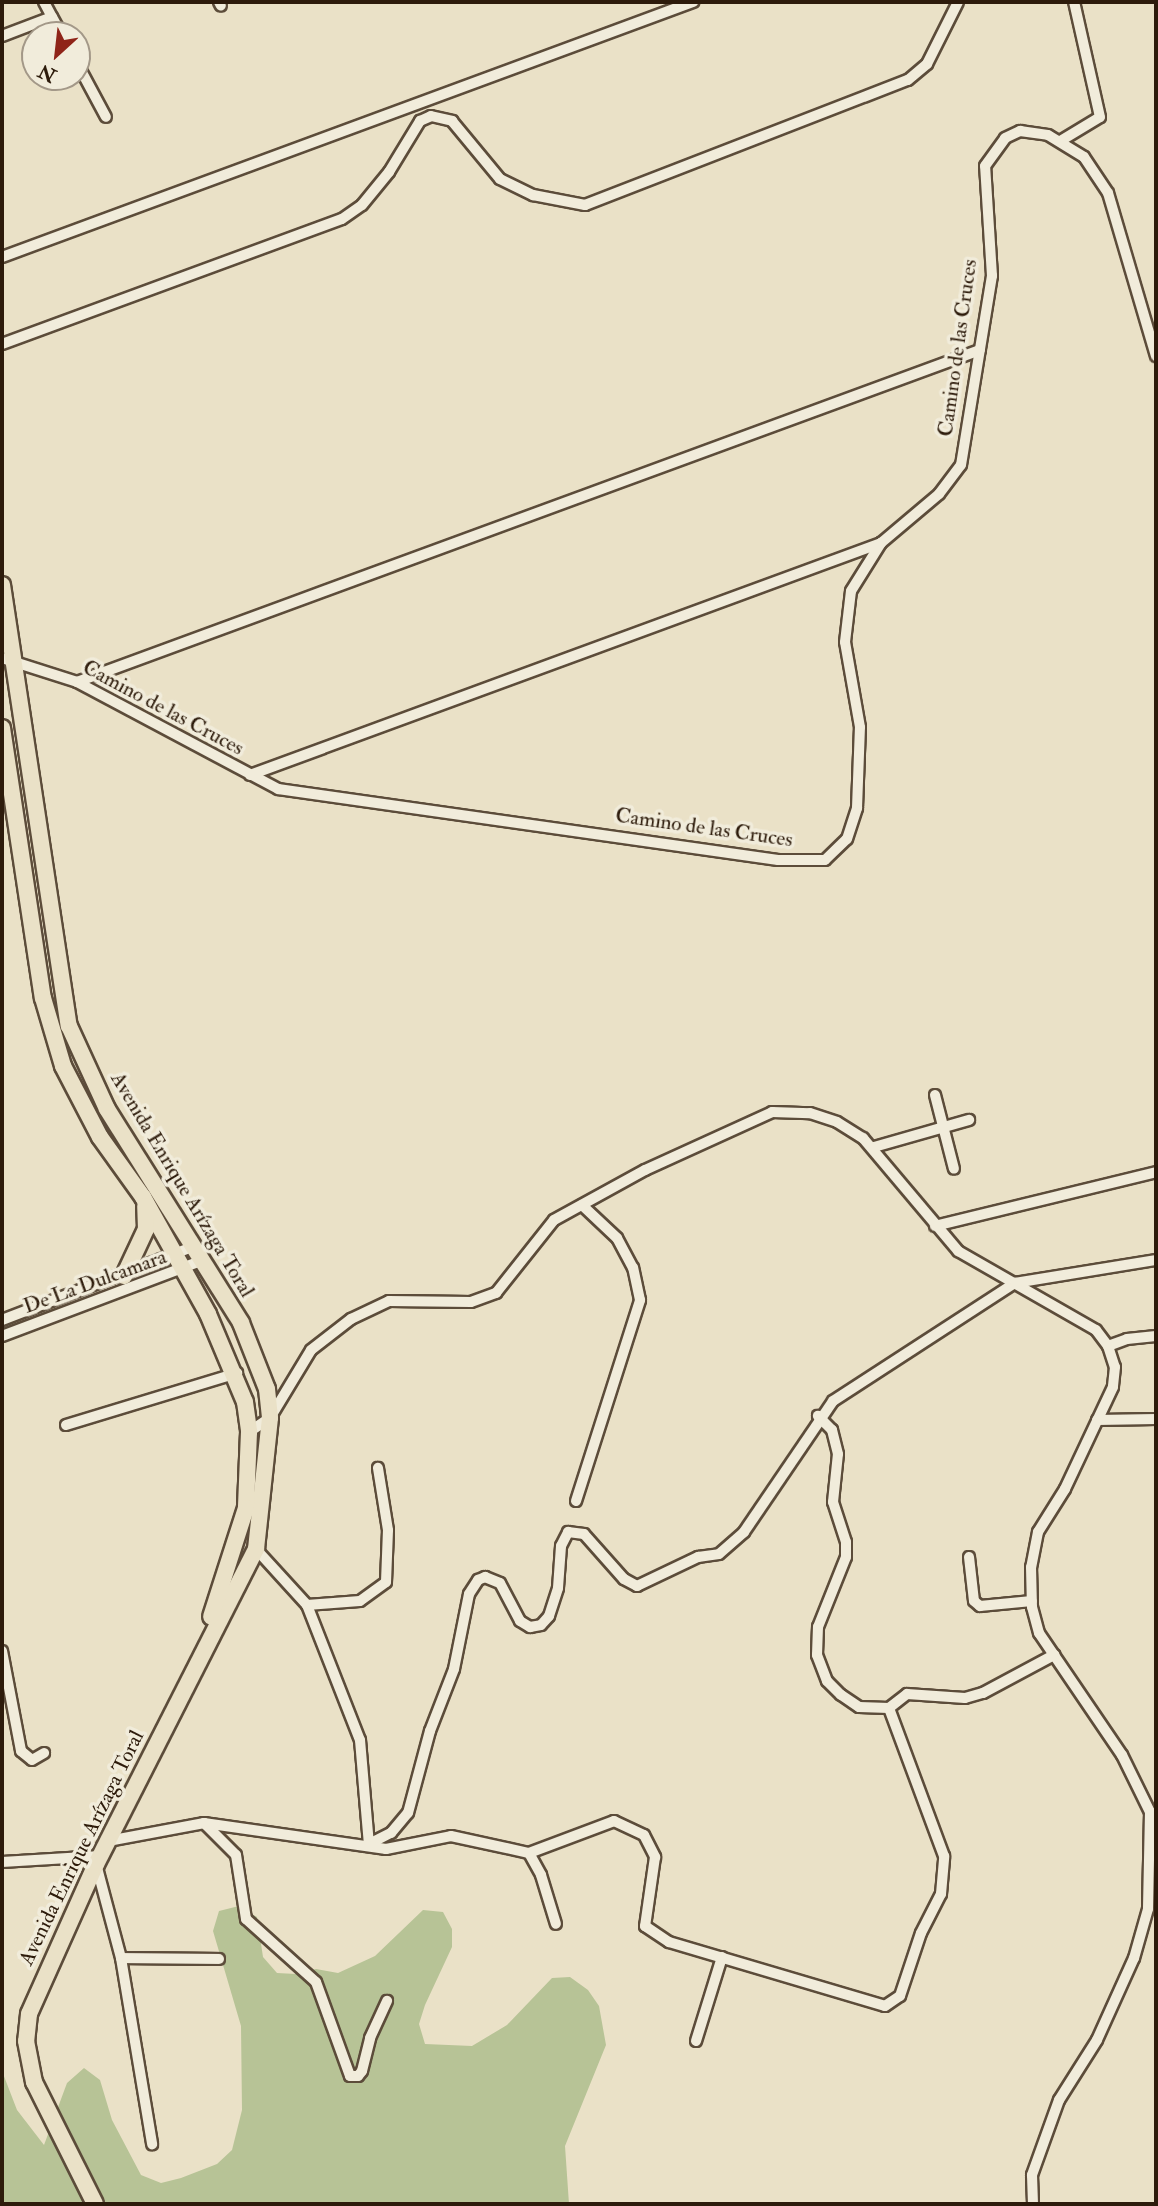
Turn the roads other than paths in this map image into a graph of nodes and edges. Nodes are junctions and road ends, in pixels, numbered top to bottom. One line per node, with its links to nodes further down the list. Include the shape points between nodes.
1 (44, 2): 5 (street)
2 (692, 2): 11 (street)
3 (958, 2): 12 (street, via 927,64 908,80 585,205 533,195 500,179 452,121 431,116 420,121 362,205 342,219)
4 (1074, 2): 10 (street, via 1100,117)
5 (52, 17): 6 (street); 7 (street)
6 (54, 21)
7 (2, 36)
8 (91, 89): 9 (street)
9 (106, 117)
10 (1062, 140): 13 (street, Camino de las Cruces, via 1032,132 1012,133 990,154 985,166 992,263); 14 (street, via 1084,157 1108,193)
11 (2, 257)
12 (2, 344)
13 (980, 350): 15 (street, Camino de las Cruces, via 961,465 939,494); 18 (street)
14 (1156, 356)
15 (881, 543): 20 (street); 20 (street, Camino de las Cruces, via 851,591 845,618 860,727 858,808 847,839 825,860 778,860 294,792)
16 (2, 585): 17 (main road, Avenida Enrique Arízaga Toral)
17 (8, 659): 18 (street, Camino de las Cruces); 31 (main road, Avenida Enrique Arízaga Toral, via 69,1026 107,1109)
18 (77, 682): 20 (street, Camino de las Cruces)
19 (2, 728): 21 (main road, Avenida Enrique Arízaga Toral)
20 (250, 775)
21 (5, 777): 28 (main road, Avenida Enrique Arízaga Toral, via 50,1028 63,1066 100,1137)
22 (935, 1095): 24 (street)
23 (969, 1120): 24 (street)
24 (942, 1128): 25 (street); 26 (street)
25 (874, 1147): 29 (street, via 837,1122 810,1113 772,1112 645,1170); 30 (street)
26 (954, 1169)
27 (1156, 1172): 30 (street)
28 (143, 1197): 32 (main road, Avenida Enrique Arízaga Toral); 36 (main road, via 146,1229)
29 (582, 1205): 44 (street, via 554,1220 496,1293 471,1303 389,1301 351,1319 311,1350); 50 (street, via 617,1238 633,1268 640,1300)
30 (935, 1226): 37 (street, via 958,1251)
31 (192, 1247): 32 (street, De La Dulcamara); 34 (main road, Avenida Enrique Arízaga Toral)
32 (175, 1253): 35 (main road, Avenida Enrique Arízaga Toral); 36 (street, De La Dulcamara)
33 (1156, 1260): 37 (street)
34 (201, 1261): 35 (street, De La Dulcamara); 44 (main road, Avenida Enrique Arízaga Toral, via 241,1323 267,1389)
35 (183, 1270): 39 (street, De La Dulcamara); 42 (main road, Avenida Enrique Arízaga Toral)
36 (124, 1276): 38 (street, De La Dulcamara)
37 (1015, 1283): 41 (street, via 1079,1317); 43 (street, via 833,1401)
38 (2, 1320)
39 (2, 1336)
40 (1156, 1336): 41 (street)
41 (1108, 1346): 46 (street, via 1115,1367 1113,1387)
42 (237, 1373): 47 (street); 48 (main road, Avenida Enrique Arízaga Toral)
43 (818, 1416): 58 (street, via 832,1430 838,1454 833,1502 846,1557 818,1627 817,1655 827,1681 841,1695 859,1707); 61 (street, via 744,1532 719,1553 698,1557 637,1586 624,1579 591,1540 575,1530 568,1532 561,1546 558,1588 549,1616 541,1625 530,1627 520,1621 500,1583 485,1577 478,1580 469,1594 454,1669 430,1731 408,1813 391,1833)
44 (270, 1418): 48 (street); 51 (main road, Avenida Enrique Arízaga Toral, via 265,1500)
45 (1156, 1419): 46 (street)
46 (1097, 1420): 53 (street, via 1038,1532 1031,1567)
47 (66, 1425)
48 (249, 1432): 57 (main road, Avenida Enrique Arízaga Toral, via 246,1508)
49 (378, 1468): 54 (street, via 388,1530 386,1582 360,1601)
50 (576, 1501)
51 (256, 1549): 54 (street); 57 (main road, Avenida Enrique Arízaga Toral)
52 (969, 1557): 53 (street, via 974,1601 980,1606)
53 (1032, 1601): 56 (street, via 1039,1633)
54 (307, 1605): 61 (street, via 360,1740)
55 (2, 1651): 59 (street, via 21,1751 32,1760)
56 (1054, 1655): 58 (street, via 983,1693 965,1698 907,1695); 62 (street, via 1139,1782 1150,1812)
57 (193, 1669): 63 (main road, Avenida Enrique Arízaga Toral)
58 (889, 1708): 67 (street, via 944,1856 941,1894 920,1933 900,1996 885,2006)
59 (44, 1754)
60 (204, 1823): 61 (street); 63 (street); 70 (street, via 236,1856 246,1919 316,1982 350,2076 362,2071 370,2038)
61 (369, 1844): 64 (street, via 399,1849 451,1836)
62 (1153, 1851): 74 (street, via 1148,1909 1134,1958 1097,2040 1059,2100 1032,2175)
63 (102, 1853): 65 (street); 68 (street); 73 (main road, Avenida Enrique Arízaga Toral, via 38,1987 26,2041 34,2082)
64 (529, 1853): 66 (street); 67 (street, via 614,1821 644,1835 655,1857 645,1927 669,1942)
65 (2, 1862)
66 (556, 1924)
67 (722, 1957): 71 (street)
68 (121, 1958): 69 (street); 72 (street)
69 (219, 1959)
70 (387, 2001)
71 (696, 2041)
72 (152, 2144)
73 (95, 2204)
74 (1033, 2204)

